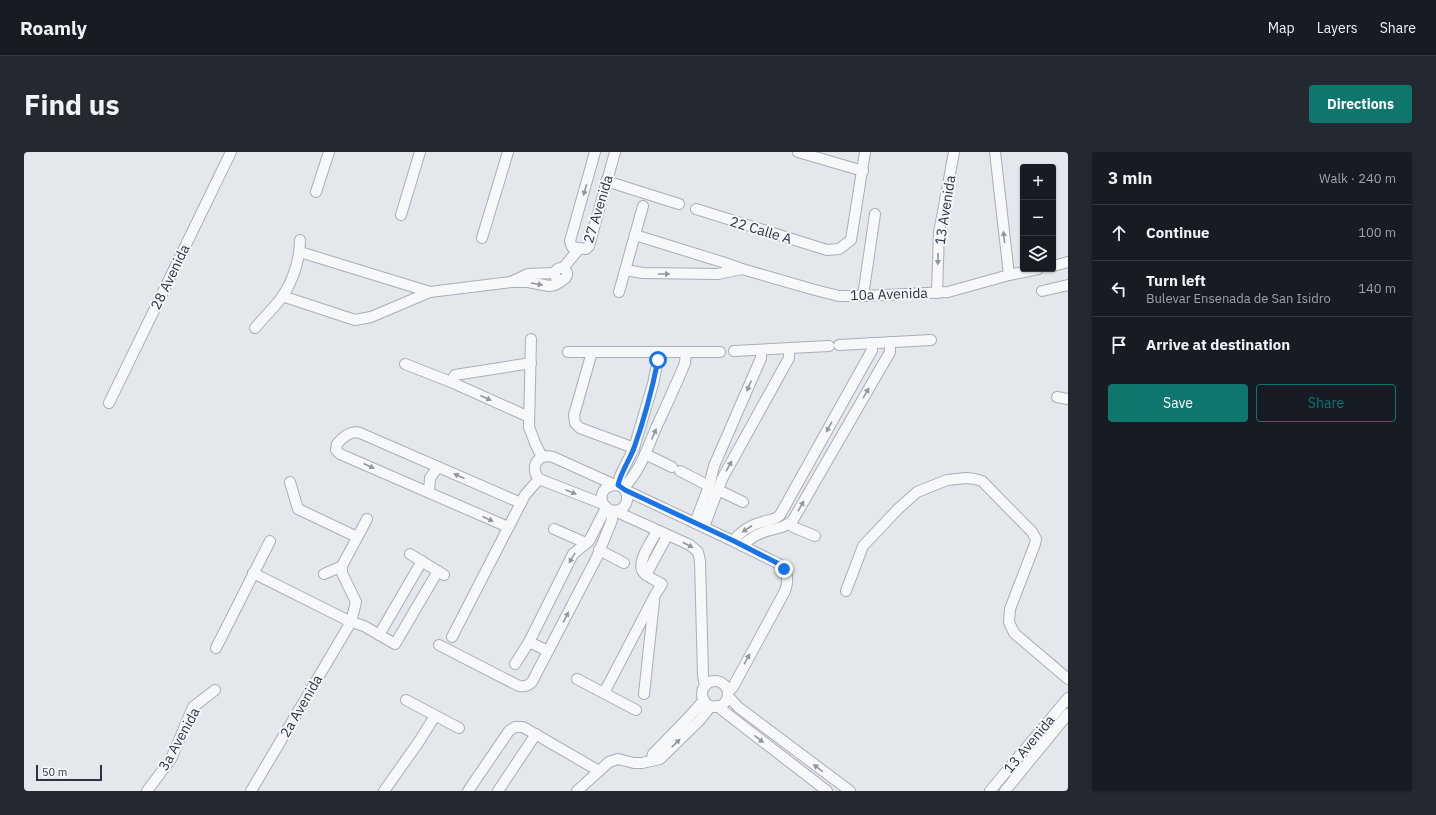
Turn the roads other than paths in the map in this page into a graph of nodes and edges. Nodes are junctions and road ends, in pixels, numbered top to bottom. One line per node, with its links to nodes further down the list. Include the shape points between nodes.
1 (230, 152): 59 (street, 28 Avenida)
2 (329, 152): 13 (street)
3 (420, 152): 18 (street)
4 (508, 152): 20 (street)
5 (595, 152): 22 (street, 27 Avenida, one-way to 22, via 570,241 572,247)
6 (615, 152): 12 (street, 27 Avenida)
7 (798, 152): 11 (street)
8 (865, 152): 11 (street)
9 (954, 152): 36 (street, 13 Avenida, one-way to 36, via 939,233)
10 (996, 152): 30 (street, one-way to 10)
11 (863, 171): 16 (street, 22 Calle A, via 851,240 839,249 827,250)
12 (606, 181): 14 (street); 22 (street, 27 Avenida, via 589,246 586,249)
13 (316, 192)
14 (679, 204)
15 (643, 206): 19 (street)
16 (696, 209)
17 (875, 214): 38 (street)
18 (401, 215)
19 (635, 235): 26 (street, 10a Avenida); 28 (street)
20 (482, 238)
21 (300, 240): 23 (street)
22 (579, 249): 27 (street)
23 (300, 252): 34 (street); 37 (street, via 295,270)
24 (1068, 262): 25 (street)
25 (1056, 265)
26 (742, 269): 28 (street, 10a Avenida, one-way to 26, via 643,274 718,274); 38 (street, 10a Avenida, via 821,292 839,296)
27 (559, 270): 31 (street, via 528,274); 31 (street, one-way to 27, via 555,285 562,280 556,279)
28 (626, 270): 35 (street)
29 (1024, 272): 30 (street, 10a Avenida)
30 (1009, 275): 36 (street, 10a Avenida, via 948,292)
31 (511, 282): 34 (street)
32 (1068, 285): 33 (street)
33 (1042, 291)
34 (430, 292): 37 (street, via 371,317 356,320)
35 (619, 292)
36 (937, 292): 38 (street, 10a Avenida)
37 (282, 296): 39 (street)
38 (863, 296)
39 (255, 328)
40 (532, 339): 54 (street)
41 (931, 340): 42 (street)
42 (890, 342): 43 (street); 74 (street, one-way to 42, via 890,352)
43 (872, 343): 44 (street); 84 (street, one-way to 84, via 872,350 780,515 773,520 750,526 741,533)
44 (839, 345)
45 (829, 346): 46 (street)
46 (789, 348): 47 (street); 68 (street, one-way to 46, via 722,479 789,358)
47 (761, 350): 48 (street); 68 (street, one-way to 68, via 761,358 714,466)
48 (734, 351)
49 (568, 352): 50 (street)
50 (592, 352): 51 (street); 61 (street, via 574,415 576,423 580,428)
51 (657, 352): 52 (street); 61 (street, via 653,384)
52 (686, 352): 53 (street); 62 (street, one-way to 52, via 685,363)
53 (720, 352)
54 (531, 363): 56 (street, via 456,375); 60 (street)
55 (405, 364): 56 (street)
56 (451, 382): 60 (street, one-way to 60)
57 (1057, 396): 58 (street)
58 (1068, 399)
59 (109, 403)
60 (529, 417): 63 (street, via 534,443)
61 (634, 448): 67 (street, via 620,476)
62 (645, 454): 67 (street, via 629,482); 68 (street)
63 (547, 457): 65 (street, via 539,460 535,466 535,474); 67 (street)
64 (438, 467): 69 (street, via 430,478); 69 (street, one-way to 69, via 358,432 350,433 336,444 336,450 340,454); 71 (street, one-way to 64)
65 (539, 479): 71 (street); 72 (street, one-way to 72)
66 (290, 482): 81 (street, via 298,509)
67 (620, 487): 72 (street, via 609,486 601,495); 72 (street, via 628,496 626,505 621,509); 75 (street)
68 (714, 488): 70 (street); 75 (street)
69 (429, 492): 76 (street, one-way to 76)
70 (743, 502)
71 (521, 503): 76 (street)
72 (609, 509): 78 (street); 83 (street); 85 (street, via 610,526)
73 (367, 519): 81 (street)
74 (790, 523): 80 (street, via 793,527); 84 (street, via 759,533)
75 (700, 525): 84 (street)
76 (508, 527): 97 (street)
77 (554, 529): 83 (street)
78 (657, 531): 79 (street); 92 (street, via 641,562 642,571)
79 (667, 536): 92 (street); 105 (street, one-way to 105, via 693,547 700,556)
80 (815, 536)
81 (357, 537): 89 (street)
82 (270, 541): 90 (street)
83 (586, 543): 98 (street, one-way to 98, via 573,554)
84 (738, 544): 109 (street, one-way to 84, via 788,582 786,572 779,564)
85 (599, 550): 88 (street); 101 (street, one-way to 85)
86 (410, 554): 87 (street)
87 (422, 561): 96 (street); 96 (street, via 441,573 395,644)
88 (624, 564)
89 (342, 566): 91 (street); 95 (street, 2a Avenida, via 342,573 356,602)
90 (253, 573): 95 (street); 100 (street)
91 (324, 574)
92 (646, 575): 94 (street, via 662,584)
93 (846, 591): 104 (street, via 863,546 917,492 947,480 966,478 982,481 1036,539 1010,609 1010,622 1014,633)
94 (655, 595): 107 (street); 108 (street)
95 (350, 622): 96 (street, via 364,626); 120 (street, 2a Avenida)
96 (379, 635)
97 (452, 637)
98 (529, 642): 101 (street); 102 (street)
99 (439, 645): 101 (street, via 523,687 532,682)
100 (216, 648)
101 (548, 651)
102 (515, 664)
103 (577, 679): 107 (street)
104 (1068, 679)
105 (705, 686): 109 (street, via 710,682 720,682); 112 (street, via 702,692)
106 (215, 690): 119 (street, 3a Avenida, via 193,707 171,759)
107 (604, 693): 113 (street)
108 (644, 694)
109 (728, 694): 112 (street, via 723,704); 126 (street, one-way to 109, via 738,707)
110 (1068, 698): 127 (street, 13 Avenida)
111 (406, 700): 115 (street)
112 (710, 704): 118 (street, via 688,718 653,754 651,761 634,763 618,759 605,764); 125 (street, one-way to 125)
113 (636, 710)
114 (1068, 714): 128 (street)
115 (435, 716): 116 (street); 121 (street)
116 (459, 728)
117 (536, 734): 118 (street); 122 (street, via 523,727 512,729); 123 (street)
118 (599, 771): 124 (street)
119 (147, 791)
120 (251, 791)
121 (384, 791)
122 (468, 791)
123 (498, 791)
124 (577, 791)
125 (827, 791)
126 (850, 791)
127 (990, 791)
128 (1005, 791)

